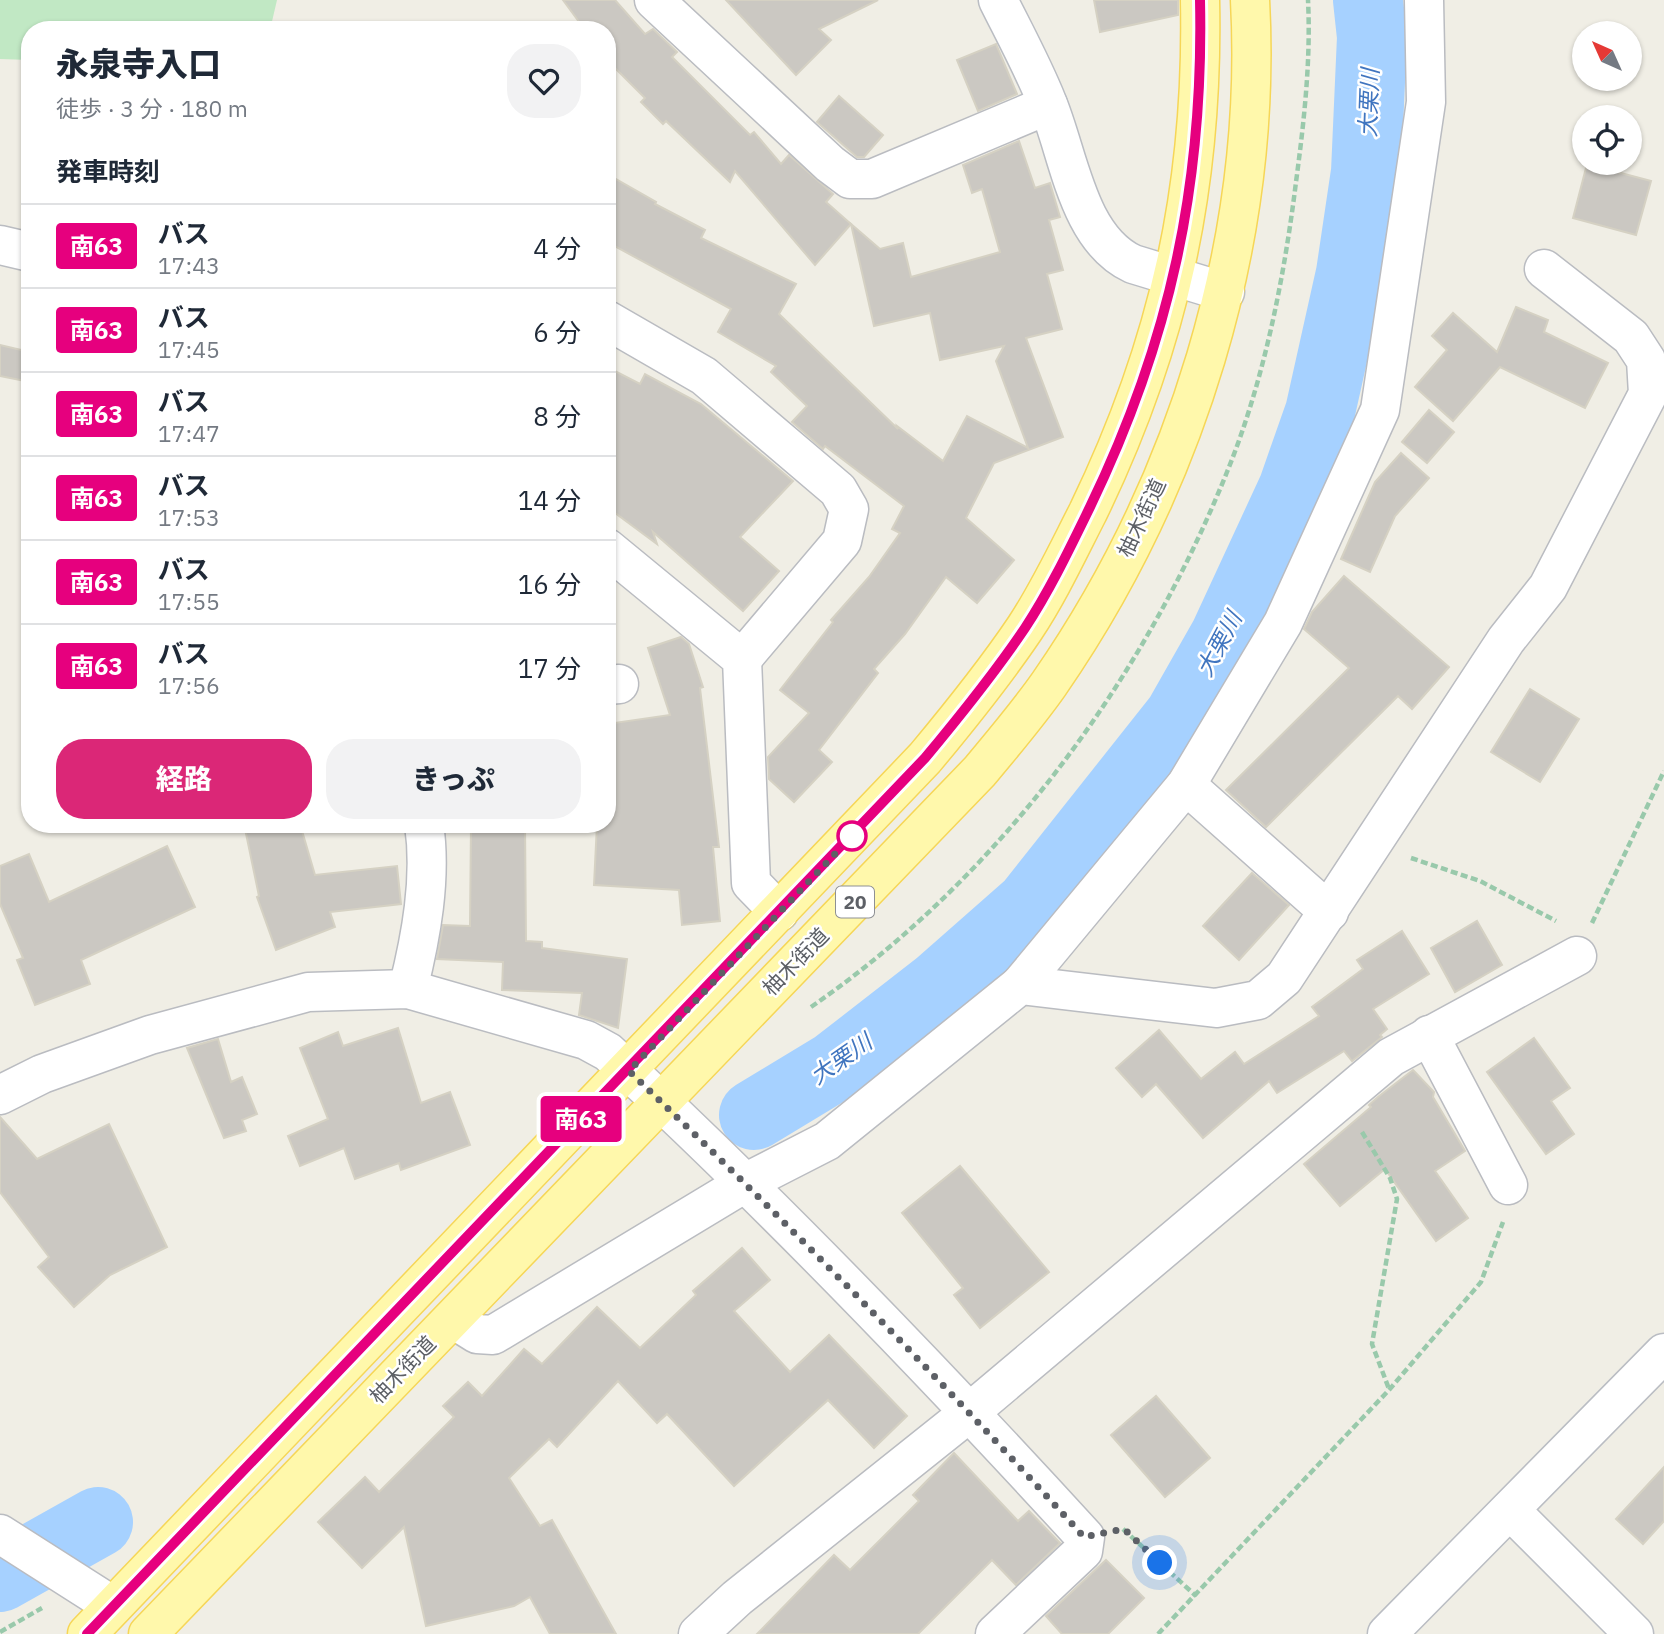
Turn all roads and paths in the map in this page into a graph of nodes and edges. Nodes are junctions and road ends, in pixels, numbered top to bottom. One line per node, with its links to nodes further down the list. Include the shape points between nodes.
1 (654, 0): 6 (street, via 850,179 872,179)
2 (998, 0): 6 (street)
3 (1200, 0): 10 (main road, 20, via 1196,137)
4 (1250, 0): 11 (main road, 柚木街道 / 20, via 1250,113)
5 (1424, 0): 16 (street, via 1426,102 1380,410 1283,622)
6 (1048, 104): 10 (street, via 1098,236 1118,257)
7 (0, 245): 8 (street)
8 (21, 250)
9 (1544, 269): 18 (street, via 1631,337 1646,360 1648,394 1548,587 1506,640)
10 (1174, 278): 11 (street); 19 (main road, 20, via 1139,397 1066,555 1027,626 925,758)
11 (1225, 292): 28 (main road, 柚木街道 / 20, via 1188,412 1153,499 1108,589 1049,684 980,771)
12 (616, 325): 14 (street, via 704,376 838,490 849,509 842,541)
13 (616, 555): 14 (street)
14 (742, 659): 19 (street, via 751,883)
15 (1664, 771): 21 (path)
16 (1186, 785): 20 (street); 22 (street)
17 (425, 833): 23 (street, via 419,943)
18 (1374, 845): 20 (street); 21 (path, via 1480,881)
19 (779, 912): 25 (main road, 20)
20 (1329, 912): 22 (street, via 1284,978 1258,1000 1216,1009)
21 (1582, 946): 24 (street)
22 (1020, 985): 29 (street, via 827,1141)
23 (408, 989): 25 (street, via 586,1040); 26 (street, via 308,992 258,1004 150,1035 42,1074)
24 (1429, 1034): 27 (street, via 1391,1057); 30 (street)
25 (629, 1071): 28 (street); 40 (main road, 20)
26 (0, 1095)
27 (1342, 1099): 33 (path, via 1390,1178 1397,1199 1372,1344); 34 (street)
28 (660, 1101): 29 (street); 31 (main road, 柚木街道 / 20)
29 (741, 1179): 31 (street, via 493,1335 477,1334); 34 (street)
30 (1508, 1185): 33 (path, via 1507,1211 1481,1282)
31 (453, 1319): 42 (main road, 柚木街道 / 20)
32 (1664, 1353): 35 (street)
33 (1389, 1390): 39 (path)
34 (970, 1412): 37 (street); 44 (street)
35 (1510, 1510): 47 (street); 48 (street)
36 (0, 1534): 38 (street)
37 (1084, 1537): 39 (path, via 1124,1529); 45 (street, via 1083,1551)
38 (55, 1594): 40 (street); 41 (path)
39 (1196, 1596): 46 (path)
40 (113, 1606): 42 (street); 43 (main road, 20)
41 (0, 1632)
42 (156, 1632)
43 (87, 1634)
44 (698, 1634)
45 (995, 1634)
46 (1158, 1634)
47 (1387, 1634)
48 (1634, 1634)

